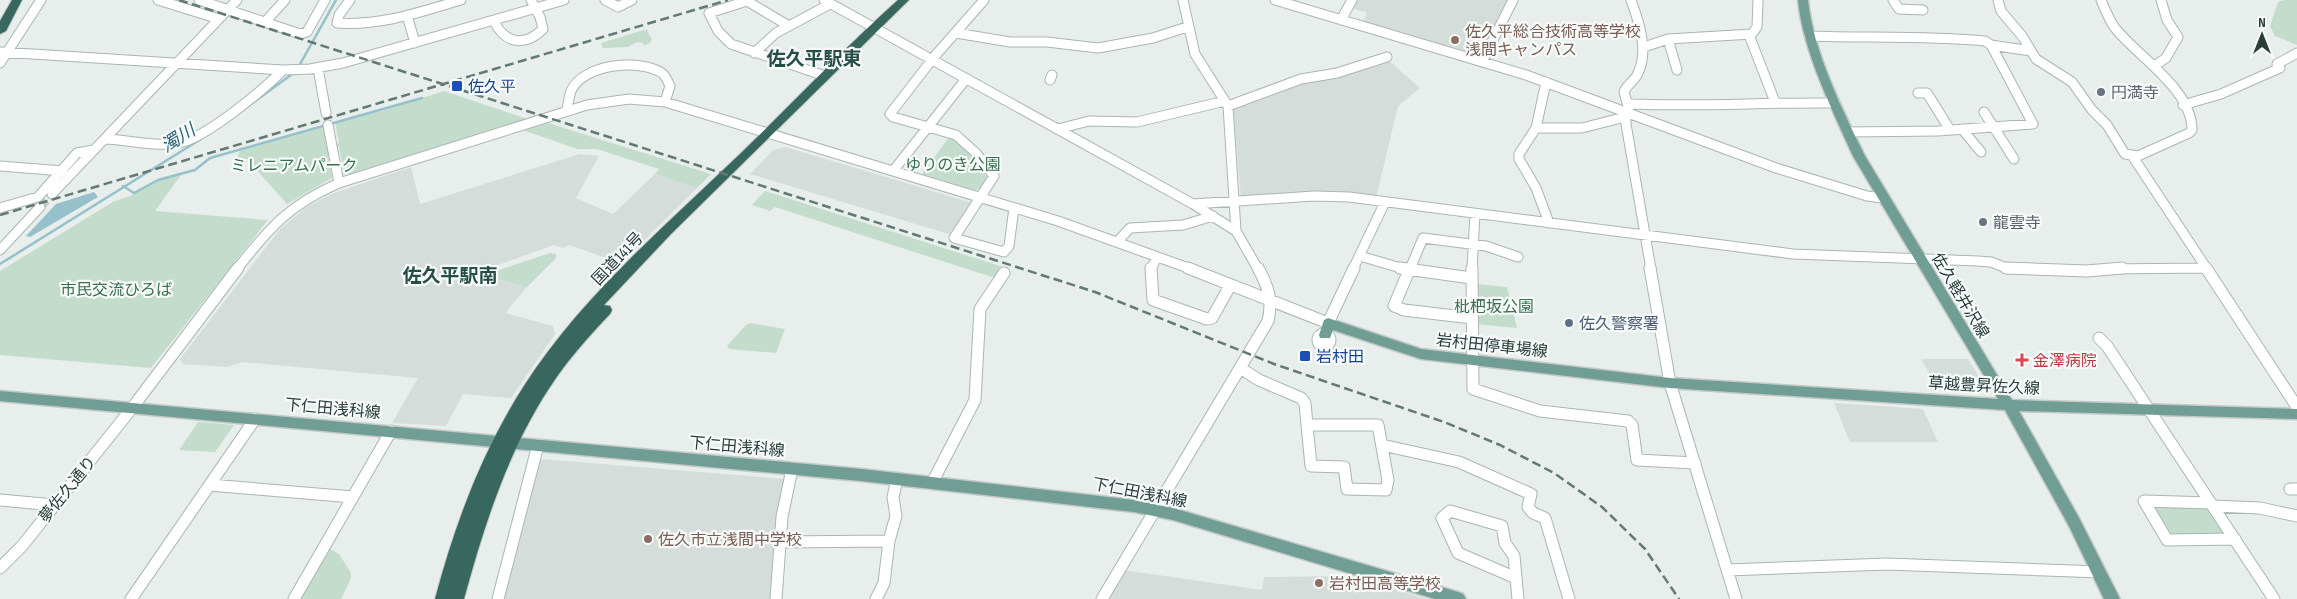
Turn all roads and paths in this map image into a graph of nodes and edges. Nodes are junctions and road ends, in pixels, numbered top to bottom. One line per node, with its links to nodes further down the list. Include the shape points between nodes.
1 (17, 0): 40 (highway)
2 (41, 0): 49 (street)
3 (158, 0): 33 (street)
4 (199, 0): 30 (street)
5 (237, 0): 30 (street)
6 (285, 0): 36 (street)
7 (325, 0): 36 (street, via 306,32 300,34)
8 (350, 0): 32 (street, via 337,21 339,24 364,25)
9 (459, 0): 32 (street)
10 (531, 0): 29 (street)
11 (564, 0): 29 (street)
12 (605, 0): 13 (street, via 618,7)
13 (632, 0)
14 (904, 0): 39 (highway, 国道141号)
15 (915, 0): 39 (highway, 国道141号)
16 (984, 0): 41 (street)
17 (1183, 0): 38 (street)
18 (1275, 0): 34 (street)
19 (1352, 0): 34 (street)
20 (1513, 0): 55 (street)
21 (1631, 0): 47 (street)
22 (1758, 0): 42 (street, via 1757,27)
23 (1803, 0): 43 (main road, 佐久軽井沢線)
24 (1893, 0): 31 (street, via 1899,9)
25 (1998, 0): 48 (street, via 2001,11)
26 (2101, 0): 57 (street, via 2114,27)
27 (2161, 0): 57 (street, via 2167,20 2178,36 2170,54)
28 (827, 2): 37 (street); 39 (street)
29 (536, 9): 35 (street); 35 (street, via 543,29 528,39 505,39)
30 (228, 10): 33 (street); 36 (street)
31 (1923, 10)
32 (407, 15): 45 (street)
33 (219, 19): 54 (street)
34 (1341, 20): 55 (street)
35 (494, 21): 45 (street)
36 (265, 22)
37 (789, 26): 50 (street); 50 (street, via 747,1 709,13 724,38)
38 (1187, 27): 41 (street, via 1154,38 1098,48 1047,42 1010,42); 67 (street, via 1195,54)
39 (877, 30): 53 (street); 61 (highway, 国道141号); 82 (highway, 国道141号)
40 (0, 31)
41 (956, 32): 53 (street)
42 (1749, 35): 44 (street); 66 (street)
43 (1809, 36): 46 (street, via 1937,37 1985,41); 68 (main road, 佐久軽井沢線)
44 (1668, 39): 47 (street); 60 (street)
45 (415, 43): 58 (street)
46 (1991, 45): 48 (street); 76 (street, via 2034,124)
47 (1644, 47): 71 (street, via 1638,72 1624,92)
48 (2031, 51): 86 (street, via 2041,63 2072,82 2107,125 2125,154)
49 (4, 52): 54 (street); 56 (street)
50 (754, 53): 61 (street)
51 (2297, 53): 69 (street, via 2280,61 2277,64 2280,68 2253,82)
52 (1386, 57): 67 (street)
53 (932, 61): 62 (street); 75 (street, via 890,114)
54 (178, 62): 59 (street); 83 (street)
55 (1482, 62): 63 (street)
56 (0, 63)
57 (2154, 66): 69 (street, via 2168,80)
58 (318, 68): 59 (street); 73 (street)
59 (286, 70): 83 (street, via 246,102 182,143)
60 (1677, 70)
61 (825, 76): 82 (highway, 国道141号)
62 (966, 79): 75 (street); 79 (street)
63 (1546, 82): 71 (street); 77 (street)
64 (1926, 93): 80 (street)
65 (665, 102): 70 (street, 夢佐久通り, via 615,100); 70 (street, via 670,94 670,85 663,73 642,64 622,64 592,73 580,81 568,96); 82 (street, 夢佐久通り)
66 (1775, 102): 68 (street); 71 (street)
67 (1226, 103): 79 (street, via 1137,122 1089,121); 95 (street)
68 (1835, 103): 81 (main road, 佐久軽井沢線)
69 (2183, 105): 86 (street, via 2194,121 2192,130)
70 (567, 110): 91 (street, 夢佐久通り)
71 (1626, 111): 77 (street, via 1582,128); 94 (street, via 1776,168); 105 (street)
72 (1984, 112): 76 (street)
73 (326, 113)
74 (328, 125): 91 (street)
75 (929, 127): 90 (street); 93 (street, via 956,135 987,165 994,179)
76 (1994, 127): 78 (street); 87 (street)
77 (1536, 128): 103 (street, via 1519,159 1536,188)
78 (1962, 128): 80 (street); 85 (street)
79 (1058, 129): 97 (street)
80 (1950, 130): 81 (street)
81 (1847, 132): 94 (main road, 佐久軽井沢線)
82 (771, 135): 90 (street, 夢佐久通り); 134 (highway, 国道141号, via 641,257 585,318 547,364)
83 (106, 138): 84 (street)
84 (94, 150): 89 (street, via 77,153); 92 (street)
85 (1981, 152)
86 (2133, 157): 113 (street)
87 (2014, 159)
88 (0, 166): 89 (street)
89 (63, 171): 98 (street, via 38,197)
90 (893, 171): 93 (street, 夢佐久通り)
91 (339, 183): 128 (street, 夢佐久通り, via 298,204 270,228)
92 (52, 194)
93 (981, 198): 100 (street, 夢佐久通り); 100 (street, via 954,238 1004,252 1009,246)
94 (1883, 198): 112 (main road, 佐久軽井沢線)
95 (1234, 201): 96 (street, via 1330,196); 97 (street); 104 (street)
96 (1385, 202): 101 (street); 109 (street)
97 (1193, 204): 102 (street)
98 (0, 208)
99 (40, 208): 108 (street)
100 (1014, 208): 106 (street, 夢佐久通り)
101 (1475, 214): 103 (street); 107 (street)
102 (1213, 216): 104 (street); 106 (street, via 1199,223 1130,228)
103 (1549, 223): 105 (street)
104 (1236, 231): 118 (street, via 1268,285)
105 (1645, 235): 112 (street, via 1793,254); 124 (street)
106 (1117, 242): 110 (street, 夢佐久通り)
107 (1472, 245): 111 (street, via 1486,246); 114 (street, via 1423,238); 116 (street)
108 (0, 250)
109 (1360, 256): 114 (street); 120 (street)
110 (1157, 257): 117 (street, 夢佐久通り); 117 (street, via 1151,266 1153,300 1207,319 1212,318)
111 (1518, 257)
112 (1918, 258): 113 (street, via 1991,262 2011,270); 126 (main road, 佐久軽井沢線)
113 (2205, 268): 127 (street)
114 (1409, 271): 116 (street); 119 (street, via 1394,306)
115 (1004, 273): 140 (street, via 980,309 975,400)
116 (1471, 278): 119 (street)
117 (1230, 286): 118 (street, 夢佐久通り)
118 (1270, 300): 120 (street, 夢佐久通り); 123 (street, via 1270,316)
119 (1472, 318): 122 (street)
120 (1326, 329): 122 (main road, 岩村田停車場線, via 1410,352)
121 (2099, 338): 129 (street)
122 (1473, 361): 124 (main road, 岩村田停車場線); 137 (street, via 1473,389 1540,411 1628,421 1632,425 1637,460)
123 (1240, 368): 132 (street, via 1301,398 1305,403); 146 (street)
124 (1670, 383): 126 (main road, 草越豊昇佐久線); 137 (street)
125 (0, 396): 128 (main road, 下仁田浅科線)
126 (2008, 405): 129 (main road, 草越豊昇佐久線); 153 (main road, 佐久軽井沢線)
127 (2297, 407)
128 (132, 408): 131 (main road, 下仁田浅科線); 144 (street, 夢佐久通り)
129 (2150, 409): 130 (main road, 草越豊昇佐久線); 145 (street)
130 (2297, 414)
131 (255, 419): 133 (main road, 下仁田浅科線); 141 (street)
132 (1307, 425): 136 (street, via 1378,425); 136 (street, via 1311,466 1344,467 1346,489 1386,490 1388,480)
133 (391, 431): 134 (main road, 下仁田浅科線); 142 (street)
134 (507, 442): 135 (main road, 下仁田浅科線); 157 (highway, 国道141号, via 462,534); 158 (highway, 国道141号)
135 (538, 445): 138 (main road, 下仁田浅科線); 159 (street)
136 (1382, 445): 165 (street, via 1459,462 1531,494 1528,507 1545,518)
137 (1695, 463): 152 (street)
138 (792, 469): 139 (main road, 下仁田浅科線); 150 (street)
139 (897, 479): 140 (main road, 下仁田浅科線); 149 (street, via 893,497 896,516)
140 (932, 482): 146 (main road, 下仁田浅科線)
141 (210, 485): 142 (street); 155 (street)
142 (353, 497): 156 (street)
143 (0, 500): 144 (street)
144 (54, 505): 151 (street, 夢佐久通り)
145 (2212, 505): 147 (street, via 2260,508); 148 (street); 148 (street, via 2144,501 2167,540)
146 (1155, 510): 162 (street); 163 (main road, 下仁田浅科線)
147 (2297, 516)
148 (2235, 539): 168 (street)
149 (889, 541): 150 (street); 161 (street, via 884,583)
150 (780, 542): 160 (street)
151 (0, 568)
152 (1727, 570): 153 (street, via 1888,564); 166 (street)
153 (2100, 572): 167 (main road, 佐久軽井沢線)
154 (1516, 578): 154 (street, via 1514,556 1505,543 1502,526 1450,511 1442,518 1458,553); 164 (street)
155 (131, 599)
156 (294, 599)
157 (443, 599)
158 (456, 599)
159 (498, 599)
160 (776, 599)
161 (876, 599)
162 (1102, 599)
163 (1458, 599)
164 (1518, 599)
165 (1569, 599)
166 (1736, 599)
167 (2112, 599)
168 (2274, 599)

